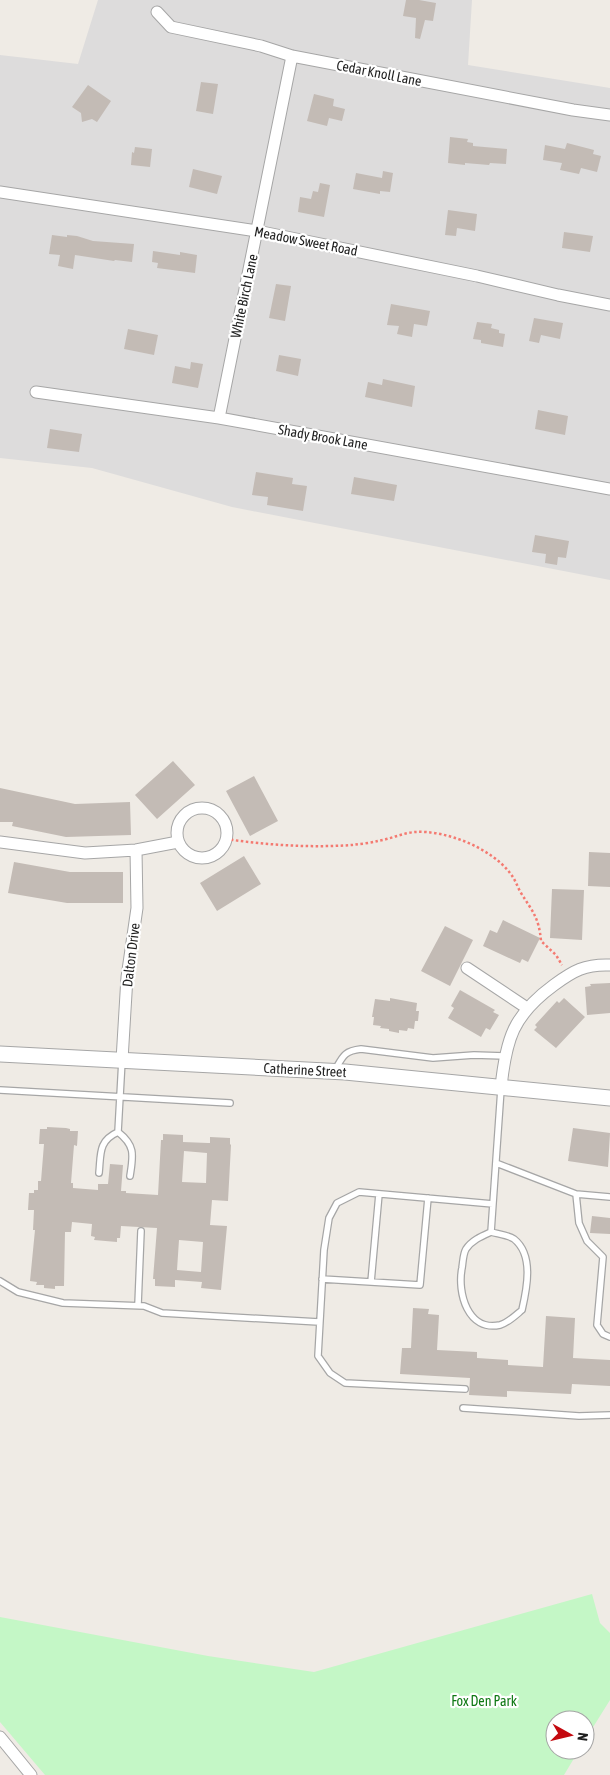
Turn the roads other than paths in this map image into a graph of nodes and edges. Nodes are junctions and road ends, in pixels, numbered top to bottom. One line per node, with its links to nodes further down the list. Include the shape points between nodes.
1 (157, 12): 2 (street, Cedar Knoll Lane, via 170,26 262,46)
2 (292, 56): 3 (street, Cedar Knoll Lane); 5 (street, White Birch Lane)
3 (610, 116)
4 (0, 192): 5 (street, Meadow Sweet Road)
5 (257, 231): 6 (street, Meadow Sweet Road); 8 (street, White Birch Lane)
6 (610, 304)
7 (36, 392): 8 (street, Shady Brook Lane)
8 (219, 418): 9 (street, Shady Brook Lane)
9 (610, 489)
10 (0, 842): 12 (street, via 85,853)
11 (178, 842): 11 (street, via 177,826 189,811 208,808 224,820 226,840 214,855 195,857 186,853); 12 (street)
12 (136, 850): 18 (street, Dalton Drive, via 137,908 127,977)
13 (610, 965): 15 (street, via 592,964 569,974)
14 (467, 968): 15 (street)
15 (527, 1008): 17 (street, via 510,1036)
16 (0, 1054): 18 (street, Catherine Street)
17 (504, 1056): 19 (lane, via 433,1058 349,1050); 20 (street)
18 (122, 1060): 19 (street, Catherine Street); 22 (lane)
19 (334, 1072): 20 (street, Catherine Street)
20 (501, 1087): 23 (street, Catherine Street); 26 (lane)
21 (0, 1090): 22 (lane)
22 (121, 1097): 24 (lane); 25 (lane)
23 (610, 1098)
24 (230, 1103)
25 (118, 1132): 27 (lane, via 103,1143); 28 (lane, via 131,1146)
26 (496, 1163): 30 (lane); 33 (lane)
27 (99, 1173)
28 (130, 1176)
29 (379, 1194): 32 (lane); 36 (lane, via 359,1192 337,1203 329,1218); 38 (lane)
30 (576, 1194): 31 (lane); 41 (lane, via 579,1223 587,1241 603,1257 597,1325 603,1334)
31 (610, 1197)
32 (428, 1198): 33 (lane); 38 (lane, via 420,1285)
33 (493, 1204): 35 (lane)
34 (141, 1231): 39 (lane)
35 (491, 1232): 35 (lane, via 513,1238 522,1249 527,1265 527,1288 522,1310 501,1325 484,1325 472,1317 464,1302 460,1276 465,1250)
36 (322, 1279): 38 (lane); 40 (lane)
37 (0, 1281): 39 (lane, via 18,1292 64,1303)
38 (371, 1282)
39 (138, 1305): 40 (lane, via 162,1313)
40 (319, 1322): 42 (lane, via 318,1356 330,1373 345,1383)
41 (610, 1337)
42 (465, 1389)
43 (463, 1408): 44 (lane)
44 (610, 1415)
45 (0, 1737): 46 (street)
46 (31, 1775)

